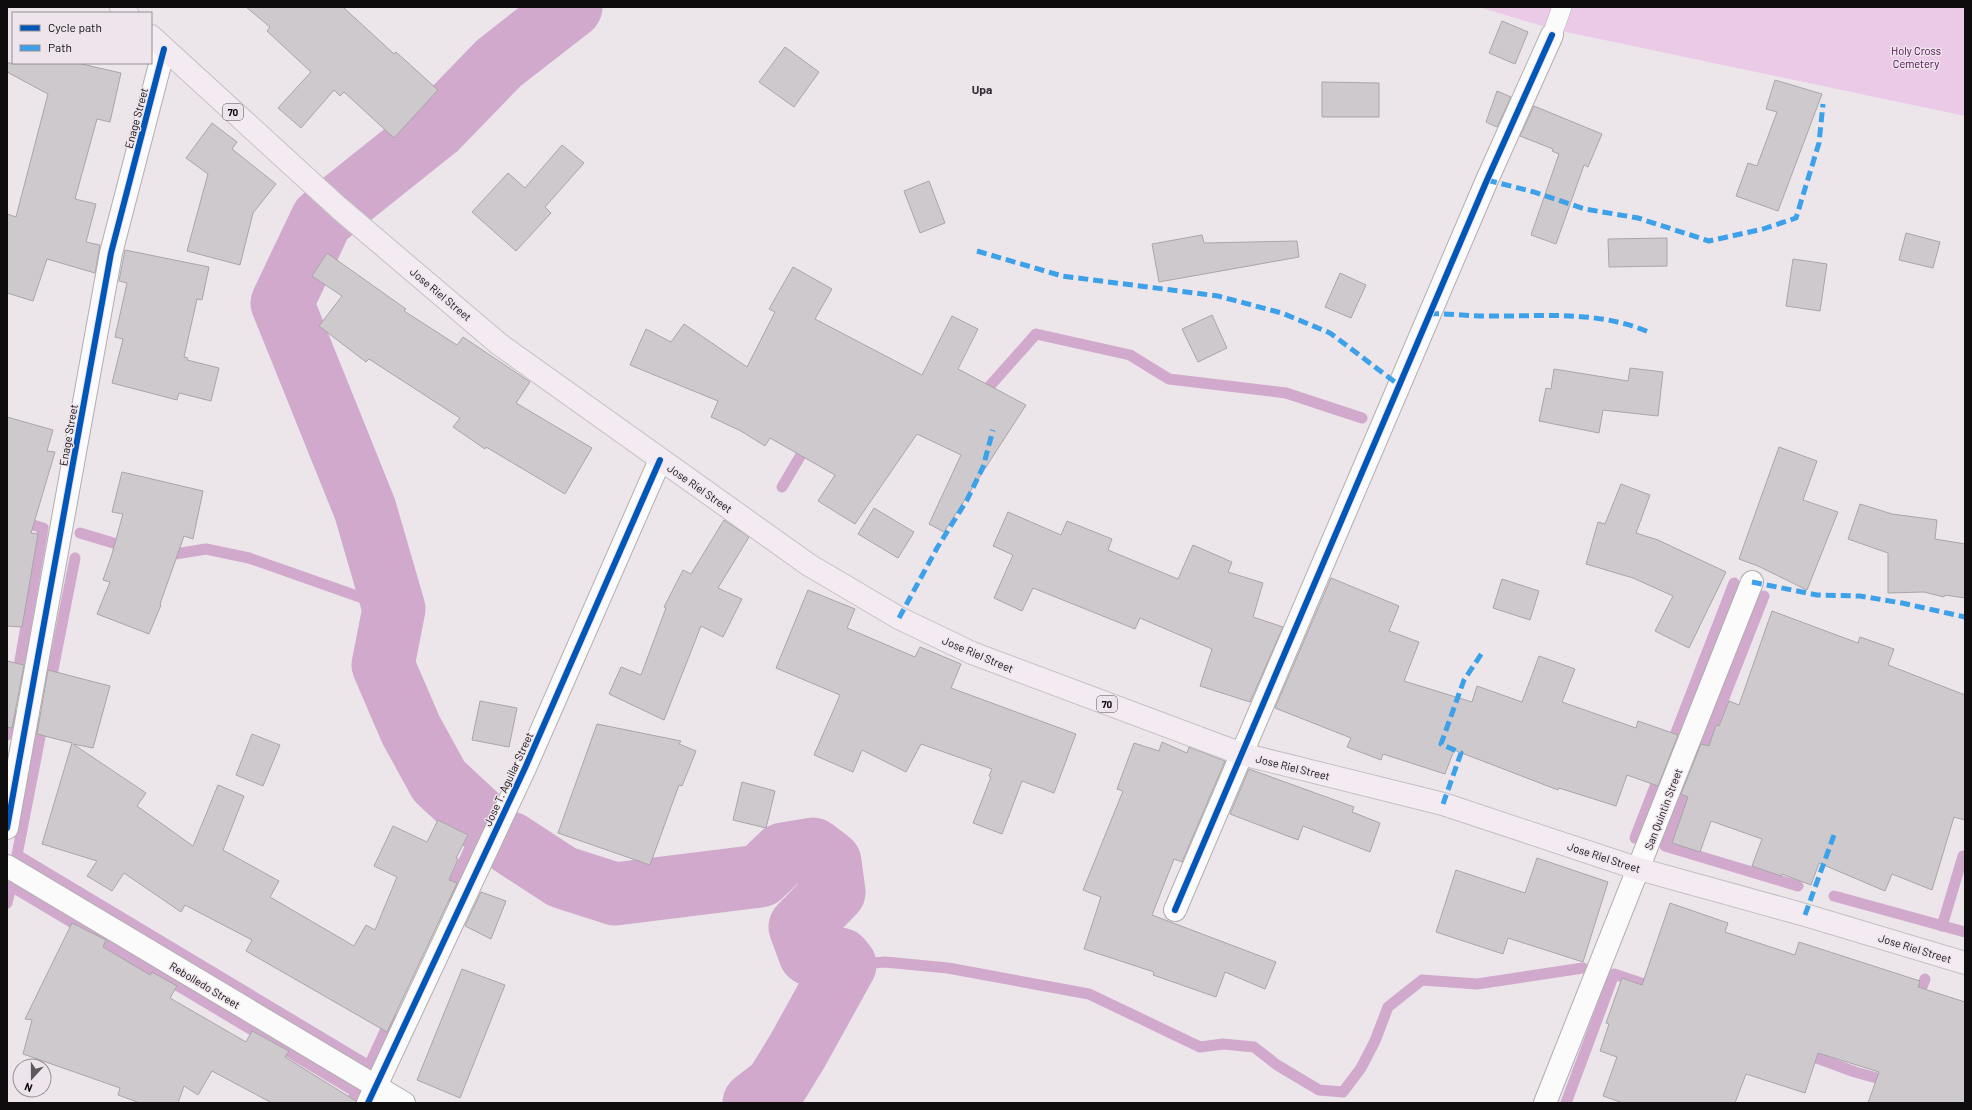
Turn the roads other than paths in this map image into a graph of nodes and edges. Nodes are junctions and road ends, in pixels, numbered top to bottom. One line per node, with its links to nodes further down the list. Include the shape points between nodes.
1 (1562, 7): 2 (lane)
2 (1552, 35): 6 (street, via 1481,194)
3 (158, 43): 4 (highway, Jose Riel Street / 70, via 315,187 499,344); 7 (street, Enage Street, via 111,253)
4 (660, 460): 6 (highway, Jose Riel Street / 70, via 808,565 899,618 972,653); 12 (street, Jose T. Aguilar Street, via 525,768)
5 (1752, 582): 9 (street, San Quintin Street)
6 (1242, 754): 9 (highway, Jose Riel Street / 70, via 1443,804); 10 (street)
7 (7, 828)
8 (7, 866): 12 (street, Rebolledo Street)
9 (1639, 869): 11 (highway, Jose Riel Street / 70); 14 (street, San Quintin Street)
10 (1175, 910)
11 (1965, 963)
12 (371, 1095): 13 (street, Rebolledo Street)
13 (404, 1103)
14 (1545, 1103)

